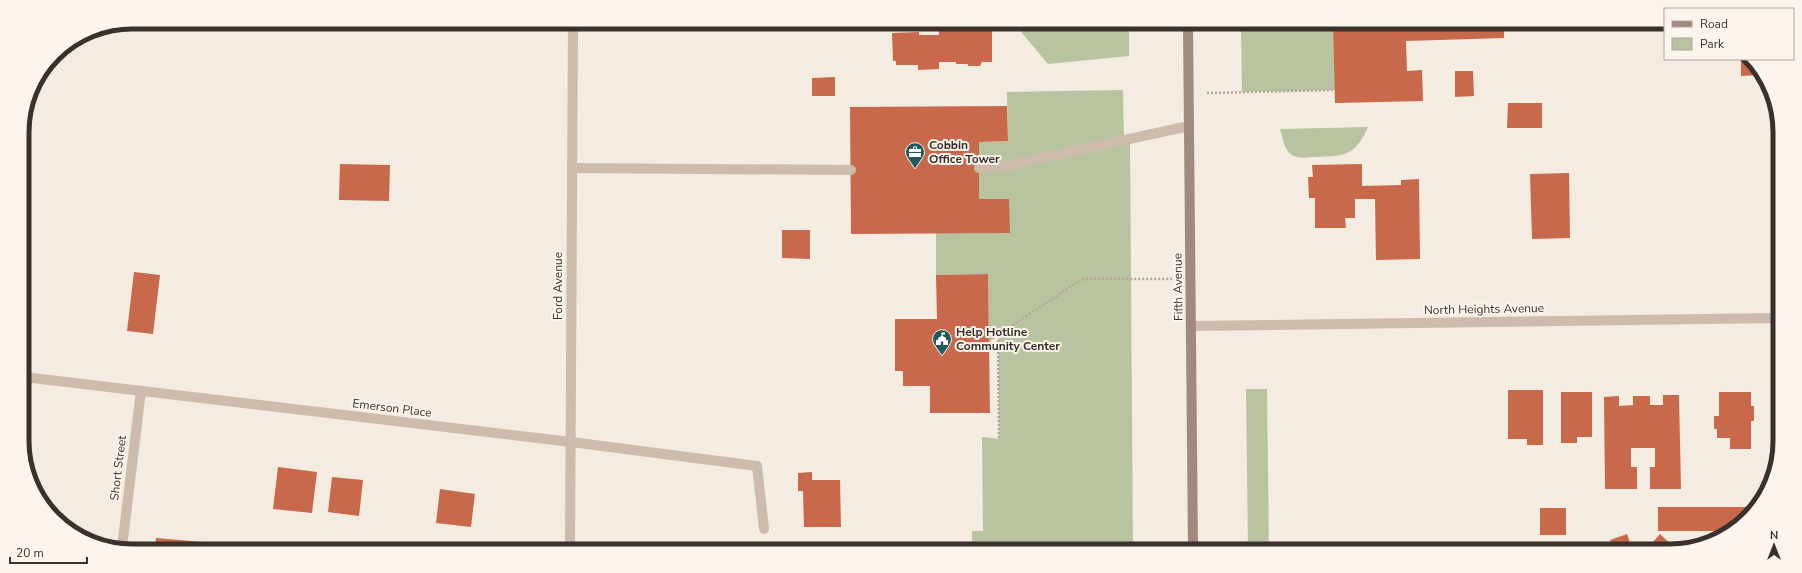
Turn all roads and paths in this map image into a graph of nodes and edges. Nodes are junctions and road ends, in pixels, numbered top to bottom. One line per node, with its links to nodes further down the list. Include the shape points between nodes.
1 (573, 29): 6 (street, Ford Avenue)
2 (1188, 29): 4 (street, Fifth Avenue)
3 (1335, 90): 4 (path)
4 (1188, 93): 5 (street, Fifth Avenue)
5 (1189, 126): 7 (street, via 1001,168); 9 (street, Fifth Avenue)
6 (572, 168): 8 (street); 17 (street, Ford Avenue)
7 (979, 168)
8 (851, 170)
9 (1190, 279): 11 (street, Fifth Avenue); 12 (path, via 1082,279)
10 (1773, 318): 11 (street, North Heights Avenue)
11 (1191, 326): 21 (street, Fifth Avenue)
12 (998, 336): 13 (path); 16 (path)
13 (989, 341)
14 (29, 378): 15 (street, Emerson Place)
15 (141, 391): 17 (street, Emerson Place); 19 (street, Short Street)
16 (1000, 439)
17 (571, 442): 18 (street, Emerson Place, via 757,466); 20 (street, Ford Avenue)
18 (764, 529)
19 (122, 543)
20 (570, 544)
21 (1193, 544)

